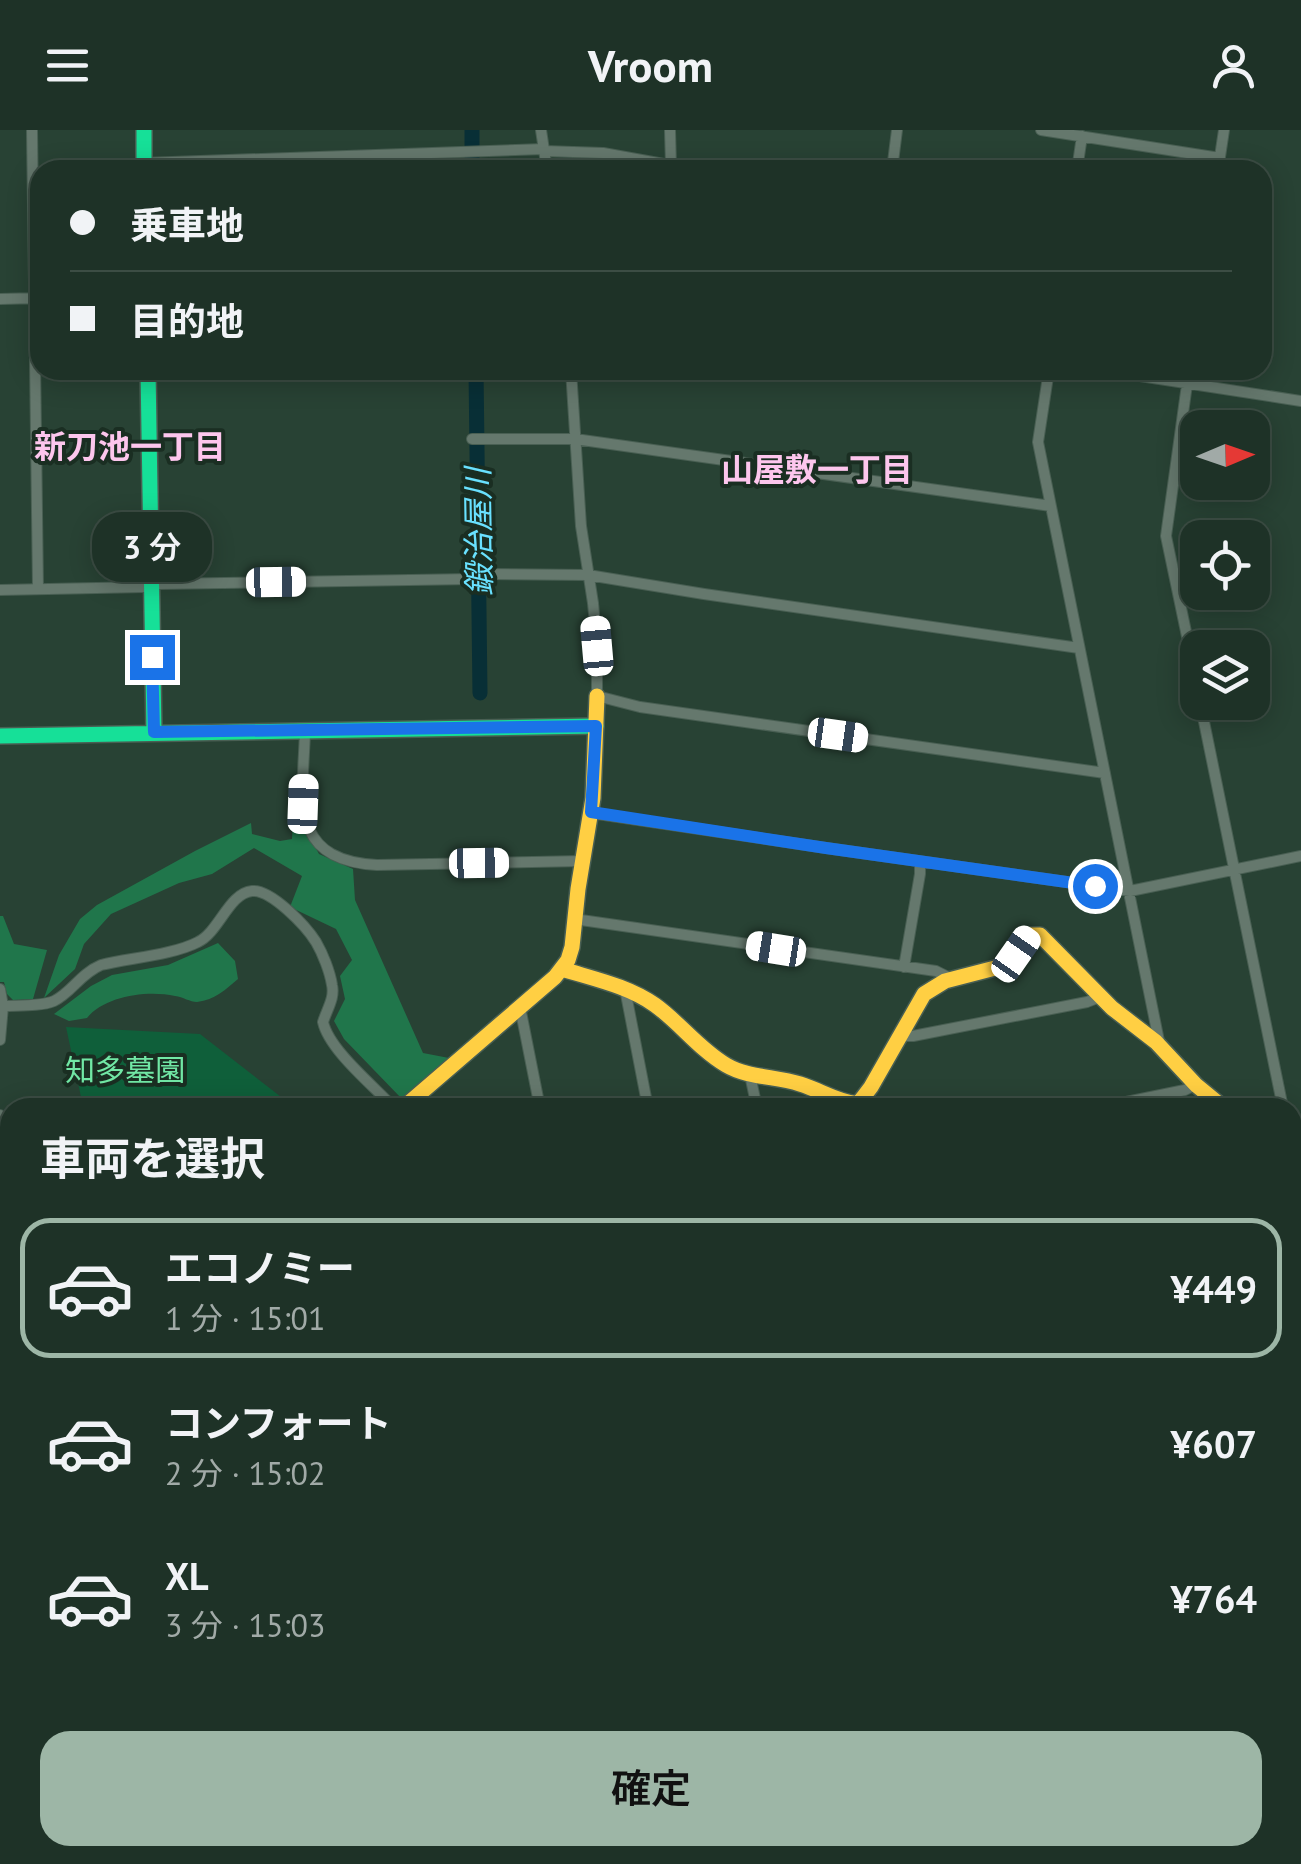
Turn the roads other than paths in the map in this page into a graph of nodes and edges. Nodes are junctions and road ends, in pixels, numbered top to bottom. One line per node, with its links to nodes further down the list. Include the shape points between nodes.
1 (32, 130): 10 (street)
2 (144, 130): 11 (street)
3 (541, 130): 9 (street)
4 (670, 130): 15 (street)
5 (897, 130): 16 (street)
6 (1041, 130): 8 (street)
7 (1224, 130): 19 (street)
8 (1082, 136): 17 (street); 18 (street)
9 (544, 150): 12 (street); 13 (street); 14 (street)
10 (33, 160)
11 (144, 160)
12 (275, 160)
13 (546, 160)
14 (639, 160)
15 (670, 160)
16 (893, 160)
17 (1078, 160)
18 (1199, 160)
19 (1220, 160)
20 (30, 298): 21 (street)
21 (0, 299)
22 (37, 380): 37 (street)
23 (148, 380): 36 (street)
24 (571, 380): 30 (street)
25 (1048, 380): 32 (street, via 1038,442)
26 (1167, 380): 28 (street)
27 (1187, 380): 28 (street)
28 (1187, 383): 29 (street); 39 (street, via 1166,536)
29 (1301, 401)
30 (574, 439): 31 (street); 32 (street); 34 (street)
31 (476, 440)
32 (1051, 506): 40 (street)
33 (484, 574): 34 (street)
34 (588, 575): 40 (street); 41 (street)
35 (472, 579): 36 (street)
36 (151, 586): 37 (street); 45 (street)
37 (38, 589): 38 (street)
38 (0, 590)
39 (1186, 630)
40 (1079, 648): 47 (street)
41 (596, 696): 43 (street); 47 (street)
42 (1204, 720): 52 (street)
43 (596, 726): 44 (street); 48 (street)
44 (305, 731): 45 (street); 50 (street, via 308,830 345,861)
45 (154, 732): 46 (street)
46 (0, 736)
47 (1105, 773): 53 (street)
48 (591, 812): 50 (street); 51 (street)
49 (1301, 856): 52 (street)
50 (582, 861): 54 (street)
51 (920, 861): 53 (street); 55 (street)
52 (1235, 870): 53 (street); 77 (street)
53 (1130, 890): 65 (street)
54 (574, 919): 55 (street); 56 (street)
55 (904, 968): 57 (street)
56 (562, 969): 58 (street); 62 (street)
57 (950, 978): 60 (street, via 1007,963 1029,935 1040,935); 63 (street, via 924,994)
58 (625, 988): 66 (street); 71 (street)
59 (0, 989): 61 (street)
60 (1100, 997): 63 (street); 65 (street)
61 (3, 1006): 64 (street); 68 (street, via 53,1001 101,965 198,942 240,896 263,892 318,945 333,988 326,1032)
62 (520, 1008): 69 (street); 70 (street)
63 (899, 1036): 74 (street)
64 (0, 1040)
65 (1160, 1046): 67 (street)
66 (750, 1076): 72 (street); 73 (street, via 796,1083)
67 (1196, 1084): 75 (street); 76 (street)
68 (384, 1098)
69 (415, 1098)
70 (538, 1098)
71 (646, 1098)
72 (755, 1098)
73 (832, 1098)
74 (868, 1098)
75 (1145, 1098)
76 (1209, 1098)
77 (1281, 1098)

